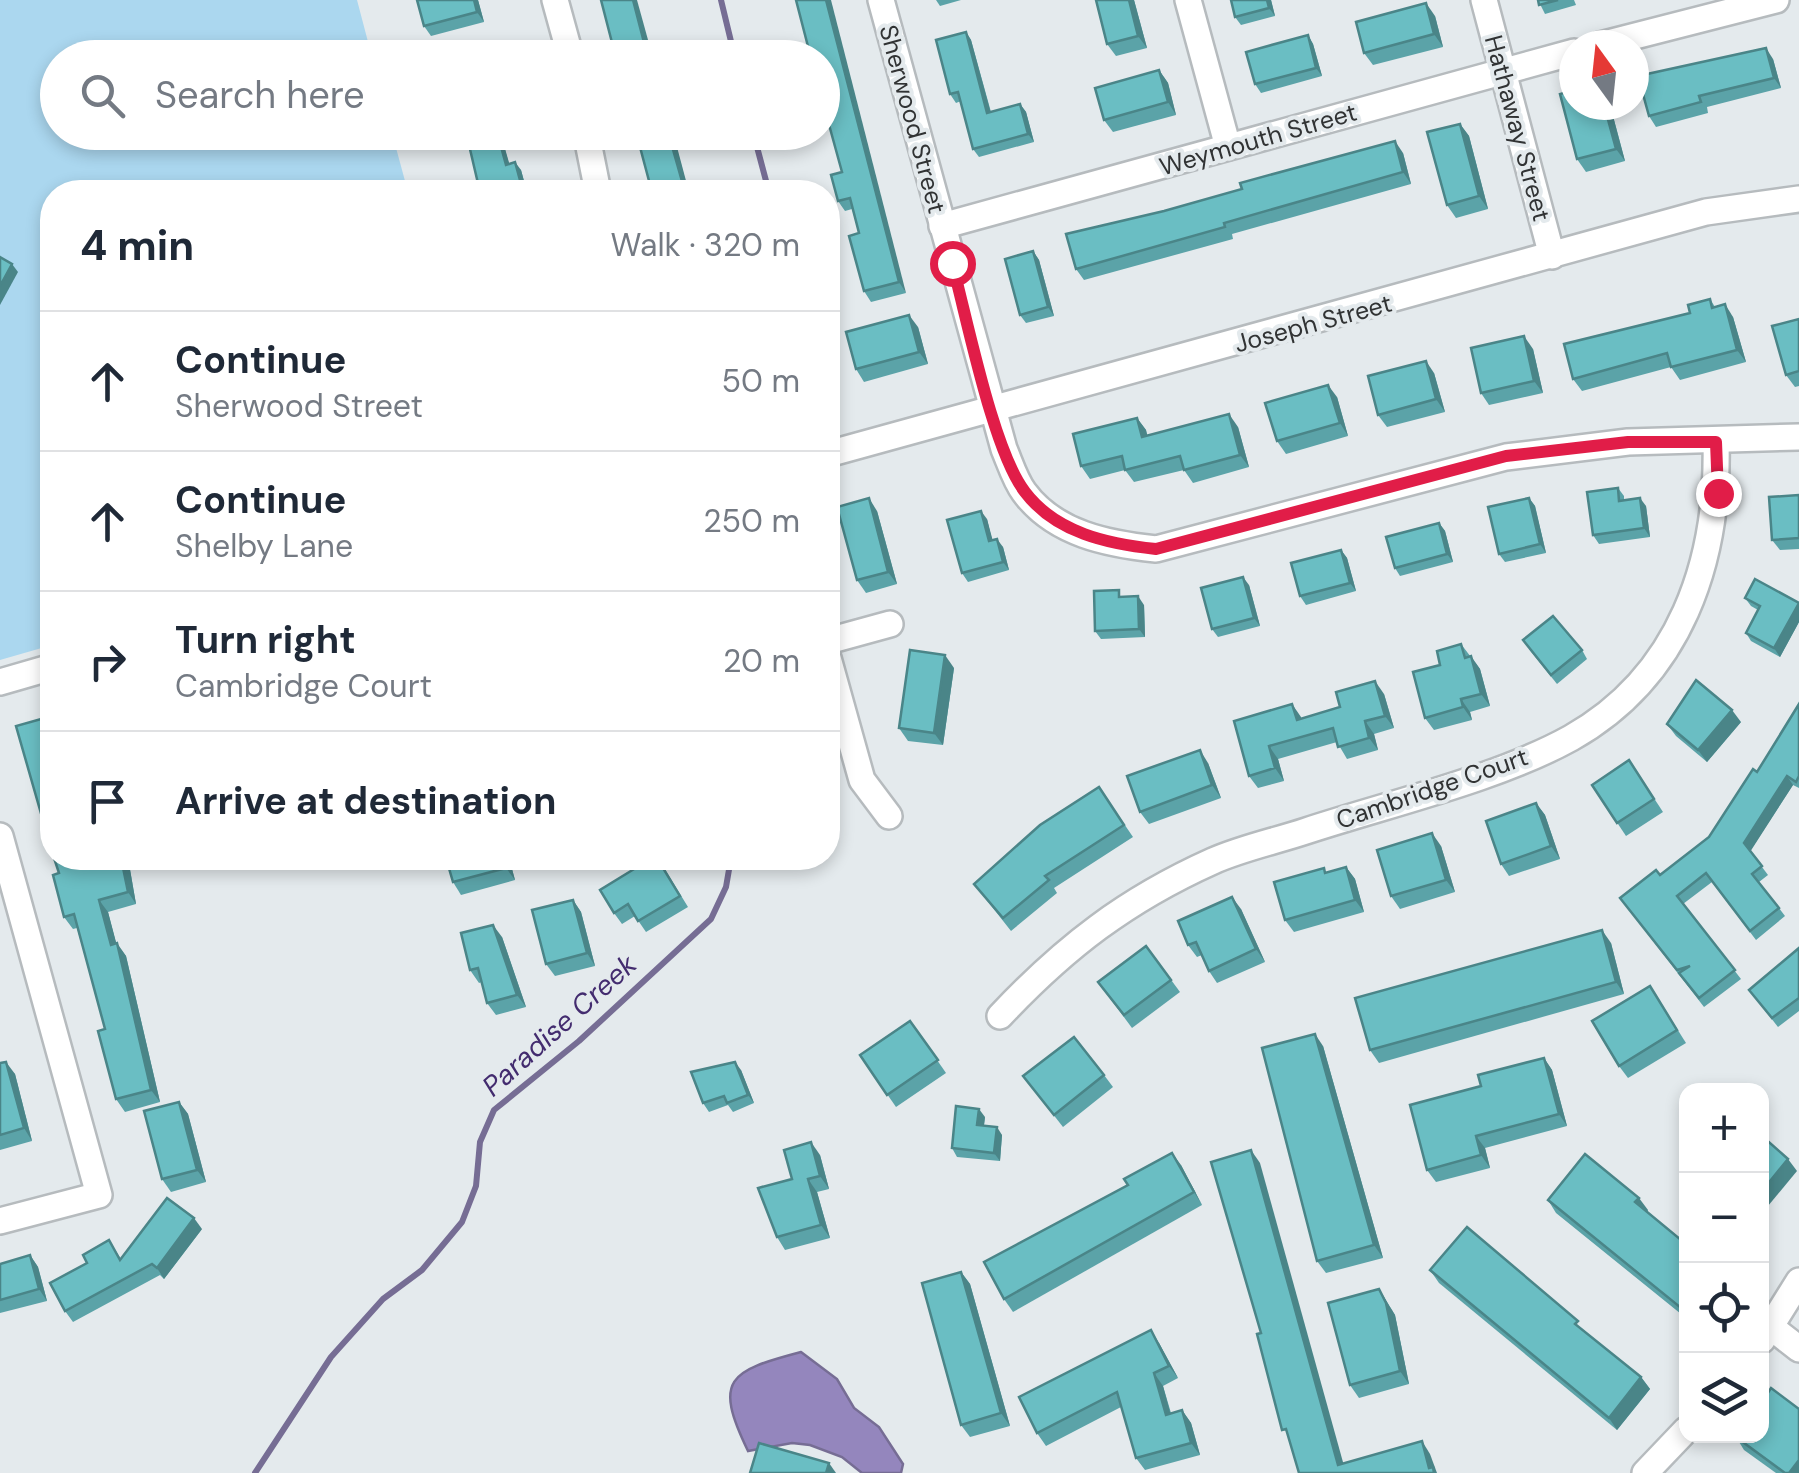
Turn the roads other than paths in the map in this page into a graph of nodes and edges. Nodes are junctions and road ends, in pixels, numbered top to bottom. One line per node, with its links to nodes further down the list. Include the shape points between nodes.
1 (555, 0): 7 (street)
2 (881, 0): 14 (street, Sherwood Street)
3 (1188, 0): 10 (street)
4 (1484, 0): 9 (street, Hathaway Street)
5 (1768, 1): 6 (street)
6 (1649, 32)
7 (566, 40)
8 (1559, 56): 9 (street, Weymouth Street)
9 (1503, 70): 10 (street, Weymouth Street); 15 (street, Hathaway Street)
10 (1228, 147): 14 (street, Weymouth Street)
11 (590, 150): 12 (street)
12 (596, 180)
13 (1799, 198): 15 (street, Joseph Street, via 1706,212)
14 (942, 226): 16 (street, Sherwood Street)
15 (1552, 256): 16 (street, Joseph Street)
16 (992, 411): 18 (street, Sherwood Street, via 1024,492 1060,523 1104,544 1156,549 1506,456 1628,442); 19 (street, Joseph Street)
17 (1799, 437): 18 (street, Sherwood Street)
18 (1716, 442): 27 (street, Cambridge Court, via 1718,493 1696,596 1656,661 1602,716 1540,752 1216,859 1078,938)
19 (840, 451)
20 (890, 624): 21 (street)
21 (840, 638)
22 (40, 670): 23 (street)
23 (0, 682)
24 (840, 701): 25 (street, via 862,780)
25 (889, 816)
26 (0, 836): 28 (street, via 98,1194)
27 (1000, 1016)
28 (0, 1221)
29 (1799, 1281): 30 (street)
30 (1769, 1328)
31 (1769, 1335): 32 (street)
32 (1799, 1350)
33 (1679, 1438): 34 (street)
34 (1646, 1473)

